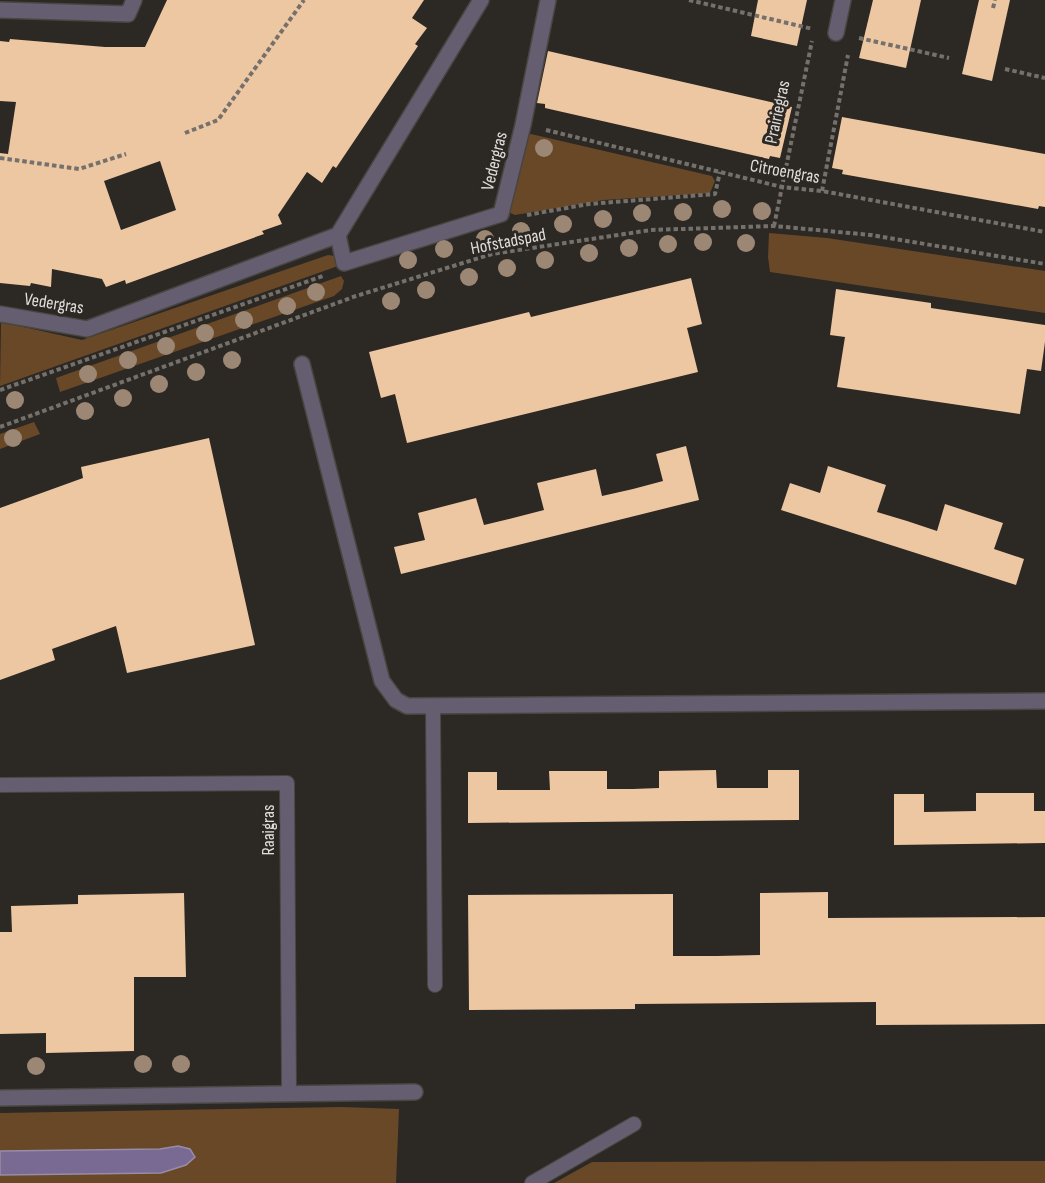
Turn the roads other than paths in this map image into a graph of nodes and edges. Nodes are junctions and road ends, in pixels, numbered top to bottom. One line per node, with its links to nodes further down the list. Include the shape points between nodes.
1 (134, 0): 5 (street, via 128,14)
2 (481, 0): 7 (street)
3 (548, 0): 7 (street, Vedergras, via 501,214 344,263)
4 (843, 0): 6 (street)
5 (0, 10)
6 (836, 33)
7 (338, 235): 8 (street, Vedergras, via 87,329)
8 (0, 314)
9 (302, 363): 11 (street, via 382,681 396,700 407,706)
10 (1045, 702): 11 (street)
11 (434, 706): 13 (lane)
12 (0, 785): 15 (lane, Raaigras, via 287,783)
13 (435, 985)
14 (415, 1092): 15 (street)
15 (289, 1093): 16 (street)
16 (0, 1098)
17 (634, 1124): 18 (lane)
18 (532, 1183)

